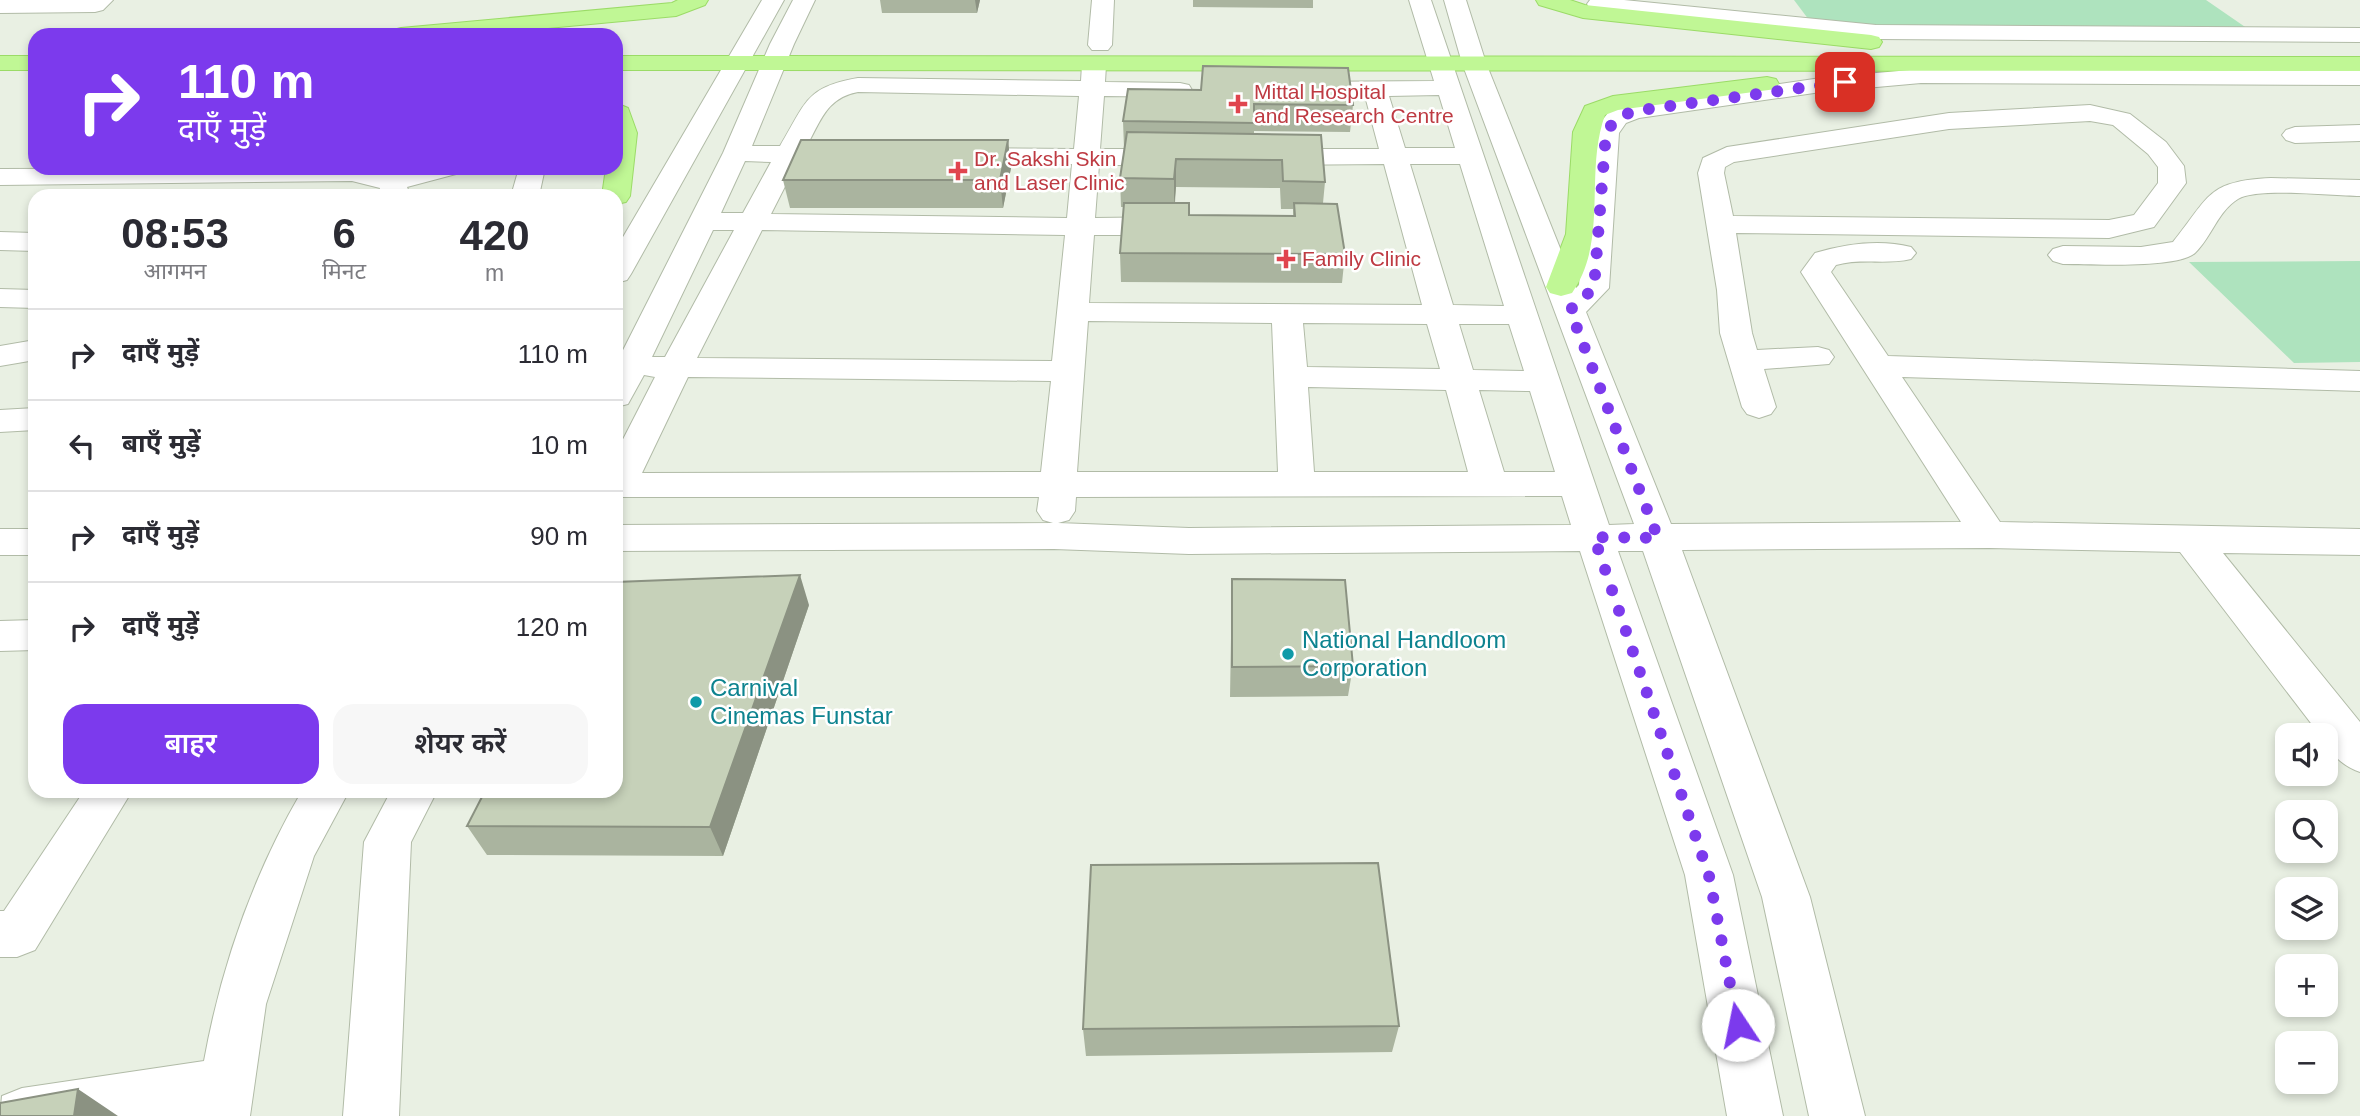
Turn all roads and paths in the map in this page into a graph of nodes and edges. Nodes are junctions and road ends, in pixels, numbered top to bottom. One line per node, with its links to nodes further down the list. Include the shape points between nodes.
1 (102, 0): 10 (street, via 94,5)
2 (697, 0): 11 (main road, via 676,9)
3 (773, 0): 17 (street)
4 (804, 0): 18 (street)
5 (1103, 0): 25 (street)
6 (1420, 0): 20 (street)
7 (1455, 0): 20 (street)
8 (1547, 0): 19 (main road, via 1583,11)
9 (1598, 4): 12 (street, via 1887,33)
10 (0, 6)
11 (475, 28)
12 (2360, 35)
13 (0, 44): 14 (main road)
14 (28, 44)
15 (623, 44): 17 (main road)
16 (2360, 47): 19 (main road)
17 (743, 53): 18 (main road); 21 (main road); 56 (street)
18 (778, 54): 25 (main road); 32 (street)
19 (1898, 54): 20 (main road); 24 (main road); 59 (main road, via 1878,70 1613,103 1594,111 1586,132 1580,234)
20 (1453, 61): 25 (main road); 28 (street); 37 (street); 59 (street)
21 (623, 62)
22 (0, 63): 23 (main road)
23 (28, 63)
24 (2360, 64)
25 (1095, 66): 29 (street); 33 (street, via 835,89 822,98); 38 (street)
26 (2360, 79): 59 (street, via 1921,76 1634,111 1617,118 1606,132 1594,288)
27 (1267, 89): 28 (street)
28 (1375, 89): 36 (street)
29 (1200, 90)
30 (2358, 120): 31 (street)
31 (2295, 135)
32 (736, 153): 33 (street); 47 (street)
33 (788, 155): 34 (street); 48 (street)
34 (829, 155)
35 (937, 156): 38 (street)
36 (1394, 156): 37 (street); 40 (street); 62 (street)
37 (1470, 156): 63 (street)
38 (1087, 157): 39 (street); 51 (street)
39 (1198, 157)
40 (1240, 157)
41 (212, 175): 44 (street)
42 (361, 175): 45 (street)
43 (420, 175): 45 (street)
44 (1, 178)
45 (391, 182)
46 (2357, 183): 55 (street, via 2239,189 2227,194 2183,249 2141,256)
47 (701, 220): 48 (street); 71 (street)
48 (752, 223): 51 (street); 69 (street)
49 (1719, 224): 52 (street); 52 (street, via 1712,164 1727,155 1948,121 2030,114 2121,118 2157,148 2171,166 2172,183 2144,221); 67 (street)
50 (1206, 226): 51 (street)
51 (1081, 228): 60 (street)
52 (2084, 229): 55 (street)
53 (0, 241): 54 (street)
54 (28, 242)
55 (2104, 255): 68 (street, via 1851,252 1825,259 1816,272)
56 (623, 262)
57 (0, 298): 58 (street)
58 (28, 299)
59 (1565, 299): 91 (street)
60 (1073, 312): 61 (street); 74 (street)
61 (1287, 313): 62 (street); 70 (street)
62 (1440, 314): 63 (street); 72 (street)
63 (1521, 314): 73 (street)
64 (28, 351): 65 (street)
65 (0, 356)
66 (1818, 357): 67 (street)
67 (1743, 360): 77 (street)
68 (1877, 366): 76 (street); 86 (street)
69 (676, 367): 71 (street); 74 (street); 80 (street)
70 (1290, 367): 72 (street); 84 (street)
71 (630, 368): 75 (street)
72 (1456, 368): 73 (street); 85 (street)
73 (1540, 370): 81 (street)
74 (1068, 371): 83 (street)
75 (623, 382)
76 (2354, 387)
77 (1759, 407)
78 (28, 419): 79 (street)
79 (0, 421)
80 (623, 473)
81 (1577, 484): 85 (street); 88 (street)
82 (623, 485): 83 (street)
83 (1058, 485): 84 (street); 87 (street)
84 (1297, 485): 85 (street)
85 (1490, 485)
86 (1989, 535): 89 (street); 91 (street)
87 (1054, 536): 88 (street, via 1189,541); 90 (street)
88 (1594, 537): 91 (street); 105 (street, via 1709,876)
89 (2189, 537): 94 (street); 97 (street)
90 (623, 538)
91 (1658, 538): 106 (street, via 1786,897)
92 (0, 542): 93 (street)
93 (28, 542)
94 (2360, 542)
95 (28, 635): 96 (street)
96 (0, 636)
97 (2360, 754)
98 (104, 798): 101 (street)
99 (322, 798): 102 (street, via 292,851 240,1004)
100 (410, 798): 104 (street, via 388,842)
101 (6, 943)
102 (225, 1100): 103 (street)
103 (22, 1116)
104 (371, 1116)
105 (1755, 1116)
106 (1837, 1116)

